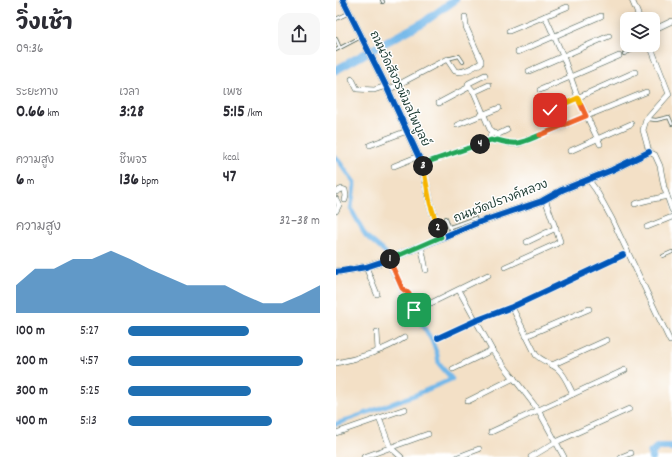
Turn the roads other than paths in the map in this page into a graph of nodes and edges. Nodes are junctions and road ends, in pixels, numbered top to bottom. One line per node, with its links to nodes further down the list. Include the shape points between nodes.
1 (343, 0): 5 (street, ถนนวัดสังวรพิมลไพบูลย์)
2 (632, 0): 4 (street)
3 (567, 7): 7 (street)
4 (637, 12)
5 (350, 13): 9 (lane); 16 (street, ถนนวัดสังวรพิมลไพบูลย์)
6 (465, 16): 24 (street, via 466,27 482,60 481,63 468,70 455,72)
7 (545, 16): 12 (street); 13 (street)
8 (601, 16): 13 (street)
9 (336, 19)
10 (672, 21): 11 (street)
11 (660, 27)
12 (509, 31)
13 (554, 36): 19 (street); 23 (street)
14 (610, 36): 23 (street)
15 (336, 39): 17 (lane)
16 (364, 40): 17 (lane); 33 (street, ถนนวัดสังวรพิมลไพบูลย์)
17 (340, 48): 18 (lane)
18 (336, 50)
19 (518, 52)
20 (628, 52): 22 (lane)
21 (653, 52): 37 (street)
22 (621, 55): 29 (street)
23 (563, 56): 26 (street); 29 (street)
24 (447, 59): 25 (lane, via 460,56); 33 (street)
25 (463, 62)
26 (529, 71)
27 (635, 72): 38 (street)
28 (485, 75): 32 (street, via 469,83)
29 (569, 77): 34 (street); 38 (street)
30 (352, 79): 33 (street, via 357,89)
31 (489, 85): 35 (street)
32 (469, 87): 35 (street); 39 (street)
33 (387, 88): 51 (street, ถนนวัดสังวรพิมลไพบูลย์)
34 (540, 90)
35 (474, 92): 42 (street)
36 (646, 92): 44 (street)
37 (671, 94): 46 (street)
38 (578, 98): 41 (street); 44 (street)
39 (439, 103)
40 (499, 108): 42 (street)
41 (550, 110)
42 (484, 114): 49 (street); 52 (street)
43 (672, 115): 45 (lane)
44 (586, 116): 52 (street, via 518,144 507,143); 53 (street)
45 (668, 117): 46 (lane); 48 (lane)
46 (648, 119): 56 (street, via 644,130)
47 (631, 124): 53 (street)
48 (672, 124)
49 (457, 125)
50 (506, 130): 52 (street)
51 (407, 131): 54 (street); 57 (street, ถนนวัดสังวรพิมลไพบูลย์)
52 (495, 136): 58 (street, via 494,141)
53 (598, 142): 55 (street)
54 (370, 145)
55 (570, 151)
56 (649, 152): 60 (street, ถนนวัดปรางค์หลวง); 62 (street, via 655,155 660,166)
57 (419, 156): 58 (street, ถนนวัดสังวรพิมลไพบูลย์); 59 (street)
58 (422, 164): 75 (street, ถนนวัดสังวรพิมลไพบูลย์, via 430,203)
59 (394, 166)
60 (588, 179): 65 (street, ถนนวัดปรางค์หลวง); 97 (street, via 612,219)
61 (336, 192): 64 (street, via 345,190)
62 (667, 196): 66 (street); 67 (street)
63 (336, 199): 68 (street, via 339,204)
64 (345, 200)
65 (545, 200): 73 (street); 74 (street, ถนนวัดปรางค์หลวง)
66 (634, 204)
67 (672, 210)
68 (336, 211)
69 (672, 217): 72 (street)
70 (446, 218): 74 (lane)
71 (474, 218): 74 (lane)
72 (647, 227)
73 (556, 228): 76 (street); 82 (street, via 559,242)
74 (451, 230): 75 (street, ถนนวัดปรางค์หลวง)
75 (441, 237): 77 (street, ถนนวัดปรางค์หลวง)
76 (527, 242)
77 (422, 245): 81 (street, ถนนวัดปรางค์หลวง); 83 (street)
78 (672, 252): 80 (lane)
79 (622, 255): 89 (street)
80 (663, 256)
81 (366, 267): 84 (street, ถนนวัดปรางค์หลวง); 87 (street)
82 (505, 267)
83 (426, 270)
84 (336, 272)
85 (488, 276): 86 (street)
86 (459, 290): 88 (street); 91 (street)
87 (377, 294)
88 (431, 303)
89 (512, 307): 91 (street); 93 (street)
90 (589, 309): 93 (street)
91 (475, 321): 95 (street); 99 (street)
92 (376, 332): 98 (street)
93 (526, 336): 101 (street, via 536,355)
94 (404, 338): 98 (street)
95 (438, 338)
96 (607, 340): 101 (street)
97 (670, 341)
98 (378, 350): 100 (street)
99 (492, 350): 102 (street); 104 (street)
100 (336, 363)
101 (552, 365): 105 (street, via 559,369)
102 (453, 369)
103 (625, 370): 105 (street)
104 (514, 378): 106 (street); 109 (street)
105 (573, 394): 109 (street)
106 (468, 401)
107 (405, 409): 110 (street)
108 (629, 409): 114 (street)
109 (539, 411): 111 (street); 114 (street)
110 (379, 418): 112 (street); 115 (street)
111 (491, 432)
112 (336, 433)
113 (428, 434): 115 (street)
114 (556, 442): 121 (street); 122 (street)
115 (390, 447): 118 (street); 119 (street)
116 (479, 449): 120 (street)
117 (630, 453): 123 (street)
118 (364, 457)
119 (401, 457)
120 (458, 457)
121 (531, 457)
122 (564, 457)
123 (621, 457)

